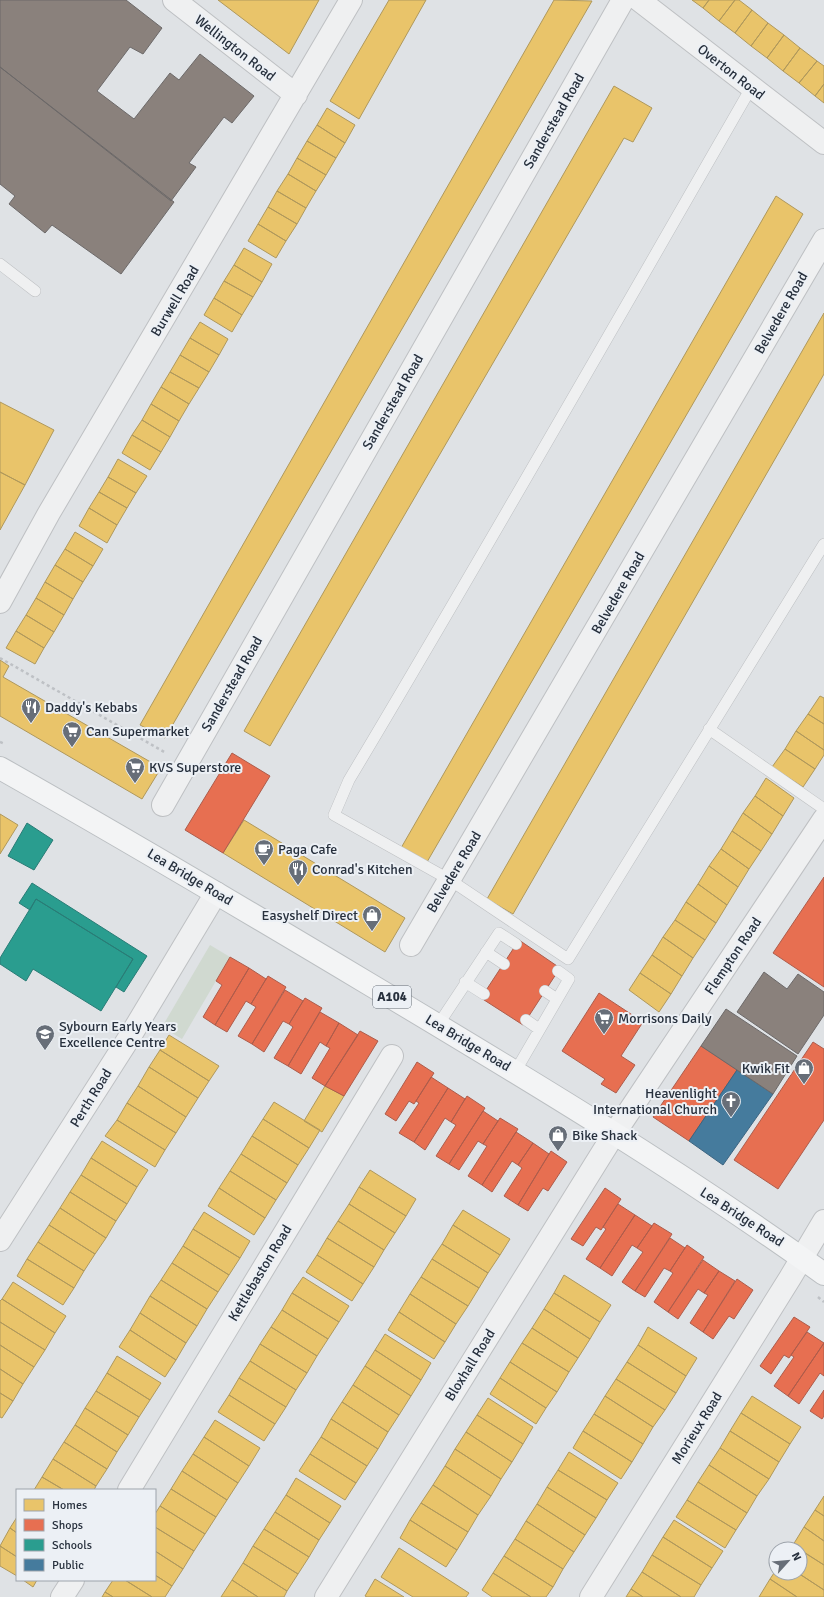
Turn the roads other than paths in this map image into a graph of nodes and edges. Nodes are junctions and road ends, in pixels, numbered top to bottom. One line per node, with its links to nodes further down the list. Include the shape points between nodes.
1 (174, 0): 6 (street, Wellington Road)
2 (351, 0): 6 (street, Burwell Road)
3 (623, 0): 15 (street, Sanderstead Road)
4 (639, 0): 5 (street, Overton Road)
5 (751, 88): 7 (street, Overton Road); 18 (lane, via 518,494 348,780 334,815)
6 (296, 95): 12 (street, Burwell Road, via 49,513)
7 (824, 144)
8 (824, 240): 18 (street, Belvedere Road)
9 (0, 264): 10 (lane)
10 (35, 291)
11 (824, 544): 13 (lane)
12 (0, 602)
13 (710, 728): 16 (lane); 18 (lane, via 568,959)
14 (0, 768): 19 (main road, Lea Bridge Road / A104)
15 (163, 805)
16 (824, 809)
17 (824, 819): 34 (street, Flempton Road)
18 (450, 880): 21 (street, Belvedere Road)
19 (216, 893): 30 (main road, Lea Bridge Road / A104); 36 (street, Perth Road, via 129,1038)
20 (516, 944): 22 (lane, via 499,933)
21 (411, 945)
22 (486, 952): 23 (lane); 25 (lane)
23 (504, 964)
24 (558, 971): 28 (lane, via 569,979)
25 (465, 982): 27 (lane); 30 (lane)
26 (545, 991): 28 (lane)
27 (484, 994)
28 (557, 999): 31 (lane)
29 (526, 1020): 31 (lane)
30 (438, 1025): 33 (main road, Lea Bridge Road / A104)
31 (540, 1029): 33 (lane)
32 (392, 1056): 39 (street, Kettlebaston Road)
33 (515, 1072): 34 (main road, Lea Bridge Road / A104)
34 (614, 1134): 37 (main road, Lea Bridge Road / A104); 42 (street, Bloxhall Road)
35 (824, 1221): 37 (street, Morieux Road)
36 (0, 1240)
37 (801, 1257): 38 (main road, Lea Bridge Road / A104); 43 (street, Morieux Road)
38 (824, 1274)
39 (130, 1489)
40 (72, 1581): 41 (street)
41 (62, 1597)
42 (326, 1597)
43 (591, 1597)

